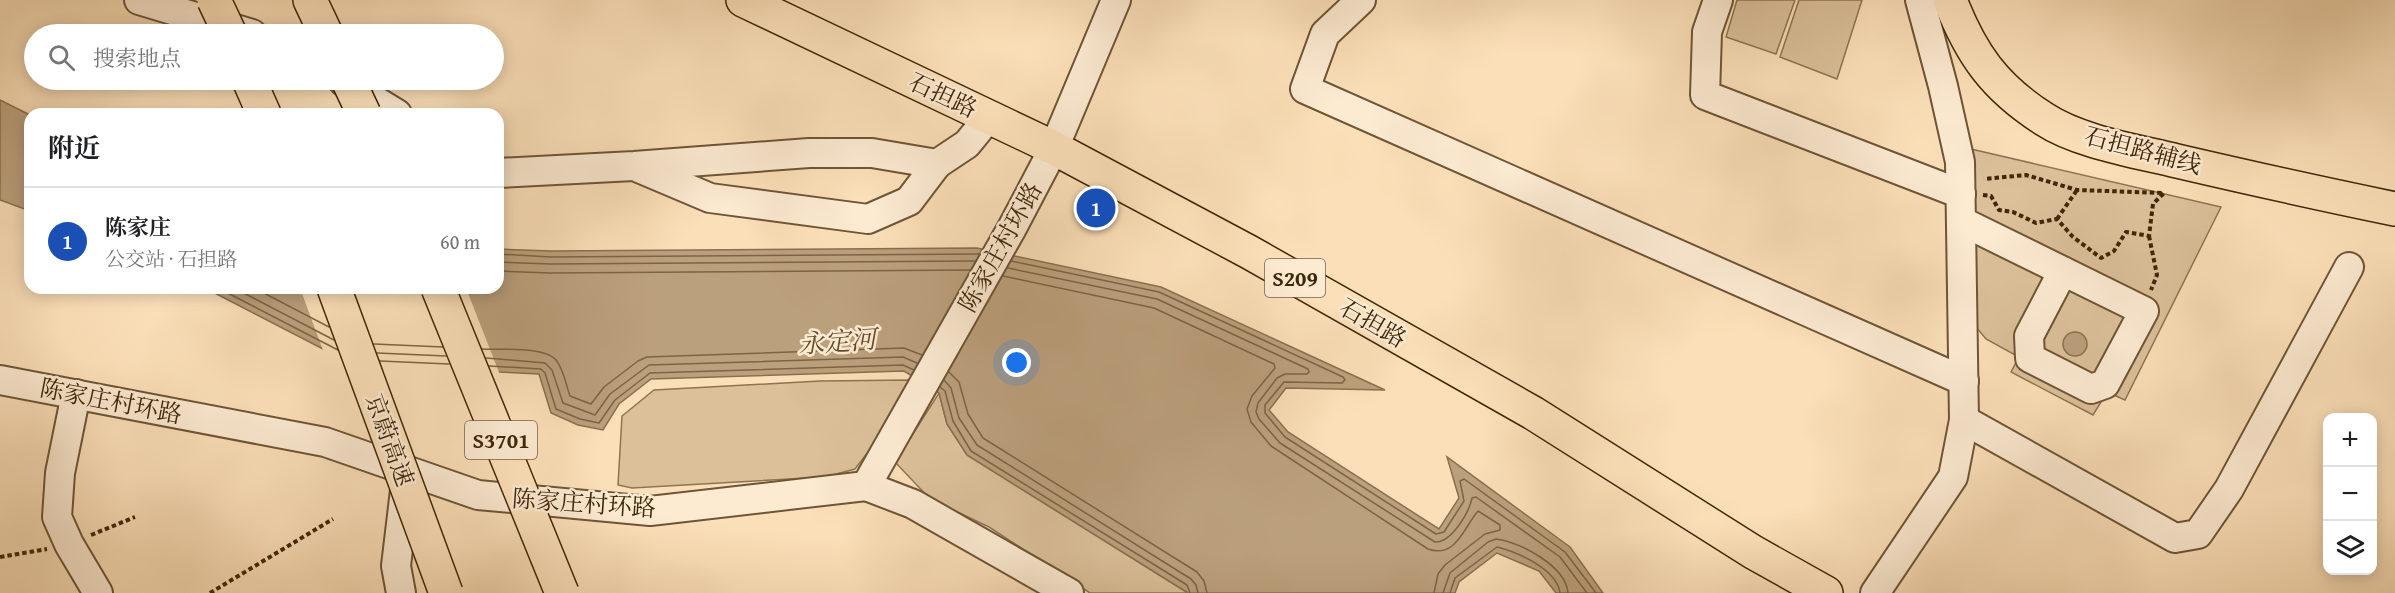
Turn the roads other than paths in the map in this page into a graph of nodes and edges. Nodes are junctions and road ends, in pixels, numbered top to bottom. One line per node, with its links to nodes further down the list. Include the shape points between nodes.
1 (139, 0): 10 (street)
2 (214, 0): 11 (main road, bridge)
3 (310, 0): 12 (main road)
4 (742, 0): 19 (main road, 石担路 / S209)
5 (1116, 0): 20 (street, 陈家庄村环路)
6 (1360, 0): 31 (street, via 1325,34 1305,89)
7 (1718, 0): 24 (street, via 1707,32 1705,95)
8 (1920, 0): 24 (street, via 1960,162)
9 (1950, 0): 25 (main road, 石担路辅线, via 1979,61 2006,90 2045,120 2098,142)
10 (219, 24)
11 (225, 24)
12 (321, 24)
13 (253, 90): 16 (main road)
14 (353, 90): 17 (main road, bridge)
15 (357, 90): 18 (street)
16 (261, 108)
17 (361, 108)
18 (387, 108)
19 (989, 117): 20 (main road, 石担路 / S209); 21 (street, via 967,144)
20 (1054, 148): 35 (street, 陈家庄村环路); 41 (main road, 石担路 / S209, via 1250,252 1533,413 1753,552)
21 (937, 164): 22 (street, via 872,153 809,153); 22 (street, via 909,201 868,219 710,198)
22 (634, 166): 23 (street)
23 (504, 173)
24 (1965, 203): 27 (street); 31 (street)
25 (2395, 209)
26 (2349, 267): 33 (street, via 2229,489 2198,534 2175,538)
27 (2062, 271): 27 (street, via 2144,311 2105,384 2091,389 2030,358 2028,336)
28 (336, 294): 38 (main road, 京蔚高速, bridge)
29 (440, 294): 39 (main road, S3701, bridge)
30 (0, 380): 32 (street, 陈家庄村环路)
31 (1964, 381): 33 (street)
32 (76, 394): 34 (street, 陈家庄村环路, via 325,442); 36 (street, via 60,473 57,517)
33 (1964, 420): 42 (street, via 1953,477)
34 (408, 471): 35 (street, 陈家庄村环路, via 478,495 650,511); 37 (street, via 396,566)
35 (866, 486): 40 (street, via 913,504)
36 (98, 593)
37 (401, 593)
38 (447, 593)
39 (562, 593)
40 (1069, 593)
41 (1827, 593)
42 (1875, 593)

